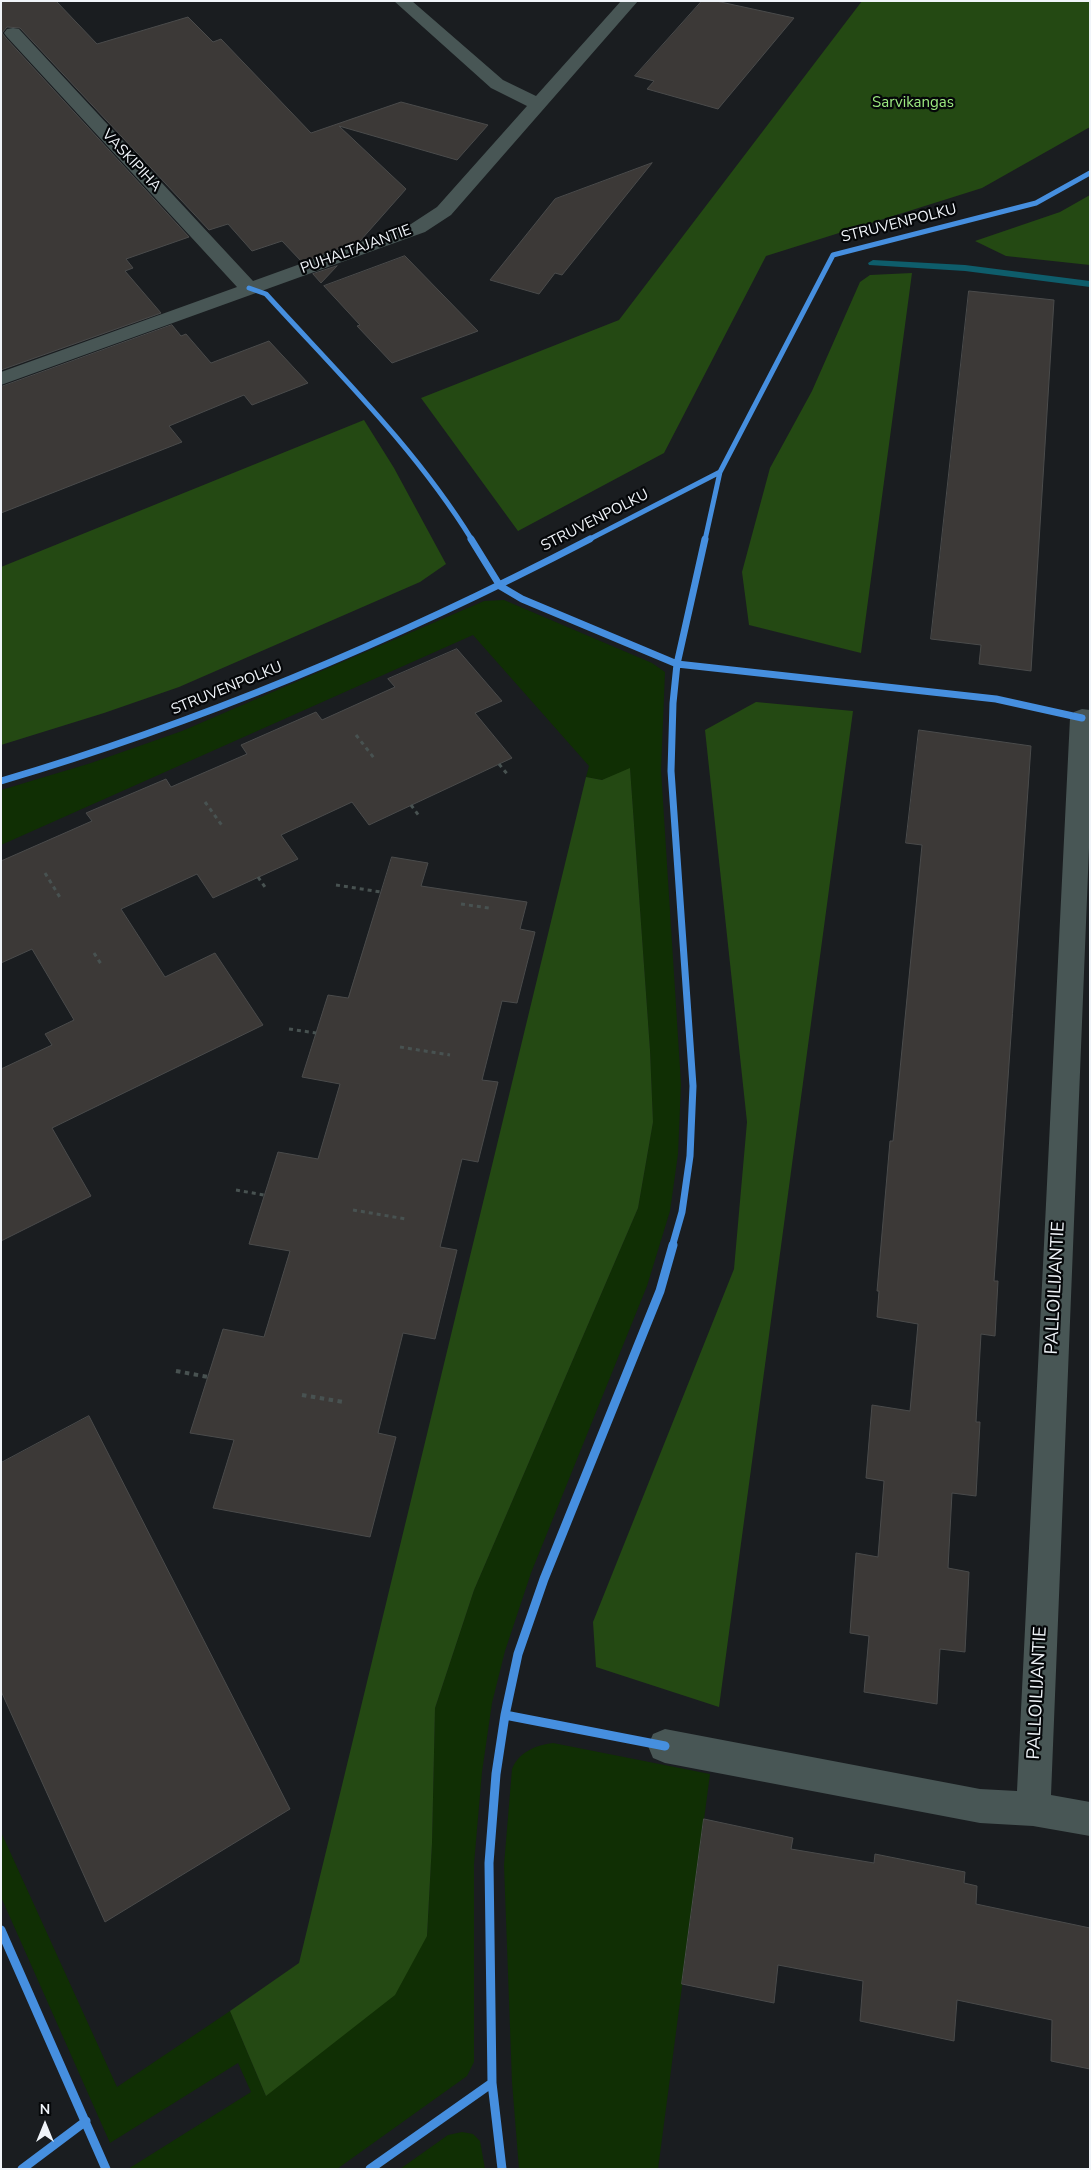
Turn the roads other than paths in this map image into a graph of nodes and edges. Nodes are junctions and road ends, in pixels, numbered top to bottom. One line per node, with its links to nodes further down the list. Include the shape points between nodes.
1 (402, 1): 4 (street, via 497,84)
2 (630, 1): 4 (street, PUHALTAJANTIE)
3 (13, 33): 5 (street, VASKIPIHA)
4 (538, 104): 5 (street, PUHALTAJANTIE, via 434,219 418,228)
5 (249, 288): 6 (street, PUHALTAJANTIE)
6 (1, 379)
7 (1090, 719): 9 (street, PALLOILIJANTIE, via 1082,718)
8 (665, 1746): 9 (street, via 980,1806)
9 (1033, 1809): 10 (street)
10 (1090, 1819)

